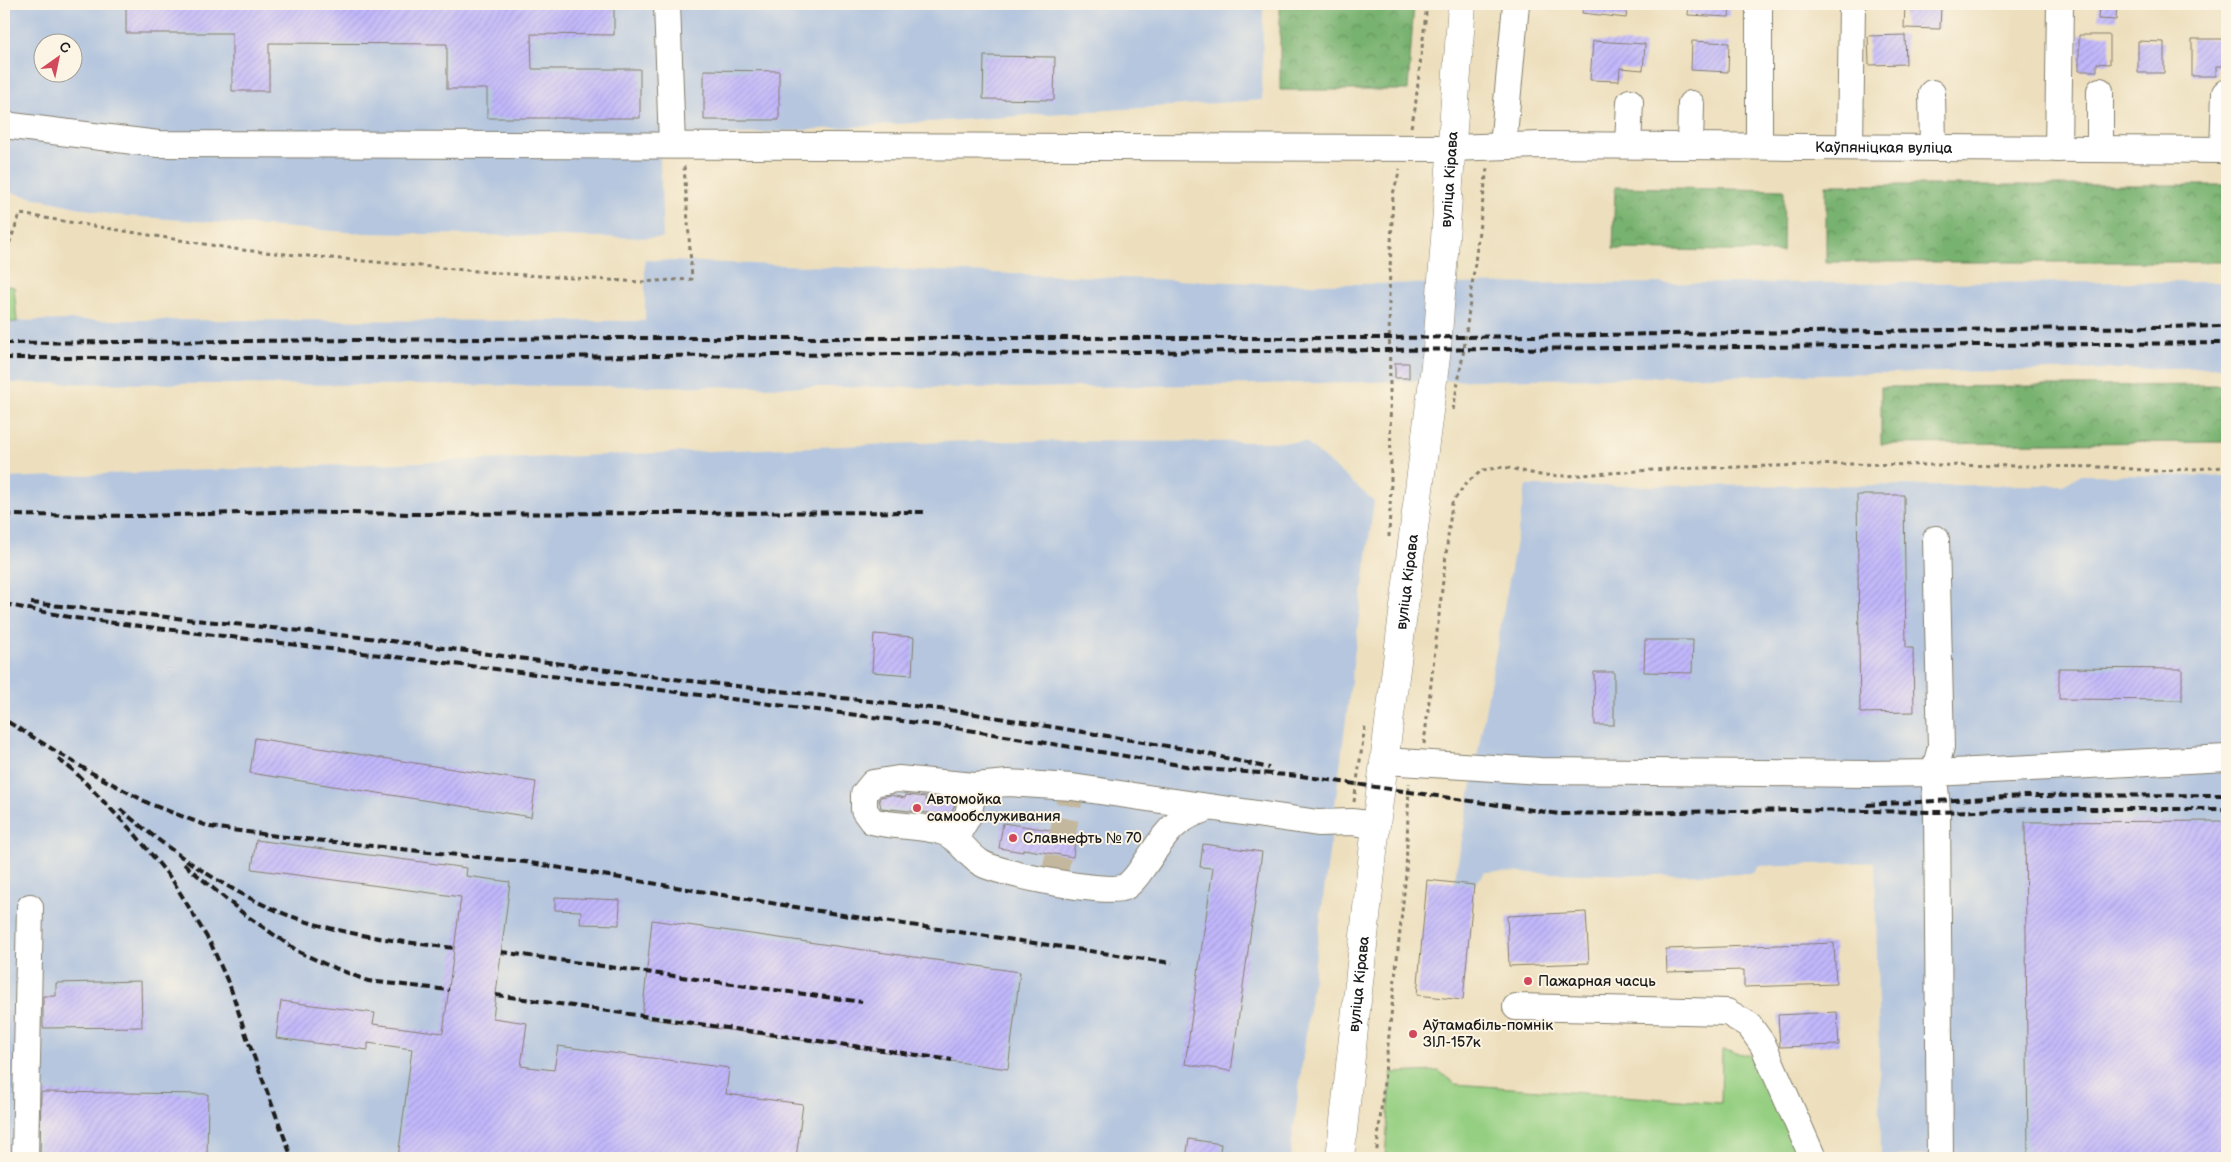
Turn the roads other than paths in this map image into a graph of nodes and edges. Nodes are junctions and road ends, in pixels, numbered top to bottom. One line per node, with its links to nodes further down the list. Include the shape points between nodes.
1 (667, 4): 13 (street)
2 (1462, 4): 19 (main road, вуліца Кірава)
3 (1516, 4): 15 (street)
4 (1759, 4): 17 (street)
5 (1852, 4): 18 (street)
6 (2060, 4): 21 (street)
7 (2100, 91): 22 (street)
8 (1932, 93): 20 (street)
9 (2225, 94): 23 (street)
10 (1630, 102): 14 (street)
11 (1691, 104): 16 (street)
12 (4, 125): 13 (street, Каўпяніцкая вуліца, via 158,144)
13 (678, 145): 19 (street, Каўпяніцкая вуліца)
14 (1628, 145): 15 (street, Каўпяніцкая вуліца); 16 (street, Каўпяніцкая вуліца)
15 (1496, 146): 19 (street, Каўпяніцкая вуліца)
16 (1690, 146): 17 (street, Каўпяніцкая вуліца)
17 (1759, 146): 18 (street, Каўпяніцкая вуліца)
18 (1850, 147): 20 (street, Каўпяніцкая вуліца)
19 (1450, 148): 26 (main road, вуліца Кірава)
20 (1933, 148): 21 (street, Каўпяніцкая вуліца)
21 (2058, 149): 22 (street, Каўпяніцкая вуліца)
22 (2100, 149): 23 (street, Каўпяніцкая вуліца)
23 (2225, 150)
24 (1936, 539): 27 (street, via 1941,747)
25 (2227, 758): 27 (street)
26 (1406, 762): 27 (street, via 1632,773); 30 (main road, вуліца Кірава)
27 (1934, 773): 37 (street)
28 (975, 786): 29 (street, via 1072,787); 31 (street, via 967,818); 31 (street, via 898,779 873,783 864,794 864,810 872,822 942,832)
29 (1208, 808): 30 (street, via 1318,823); 31 (street, via 1175,823 1137,875 1126,886 1111,890 998,870 980,863)
30 (1364, 824): 35 (main road, вуліца Кірава)
31 (955, 838)
32 (30, 908): 34 (street)
33 (1516, 1007): 36 (street, via 1727,1012 1749,1025 1763,1045)
34 (25, 1158)
35 (1340, 1158)
36 (1814, 1158)
37 (1940, 1158)

